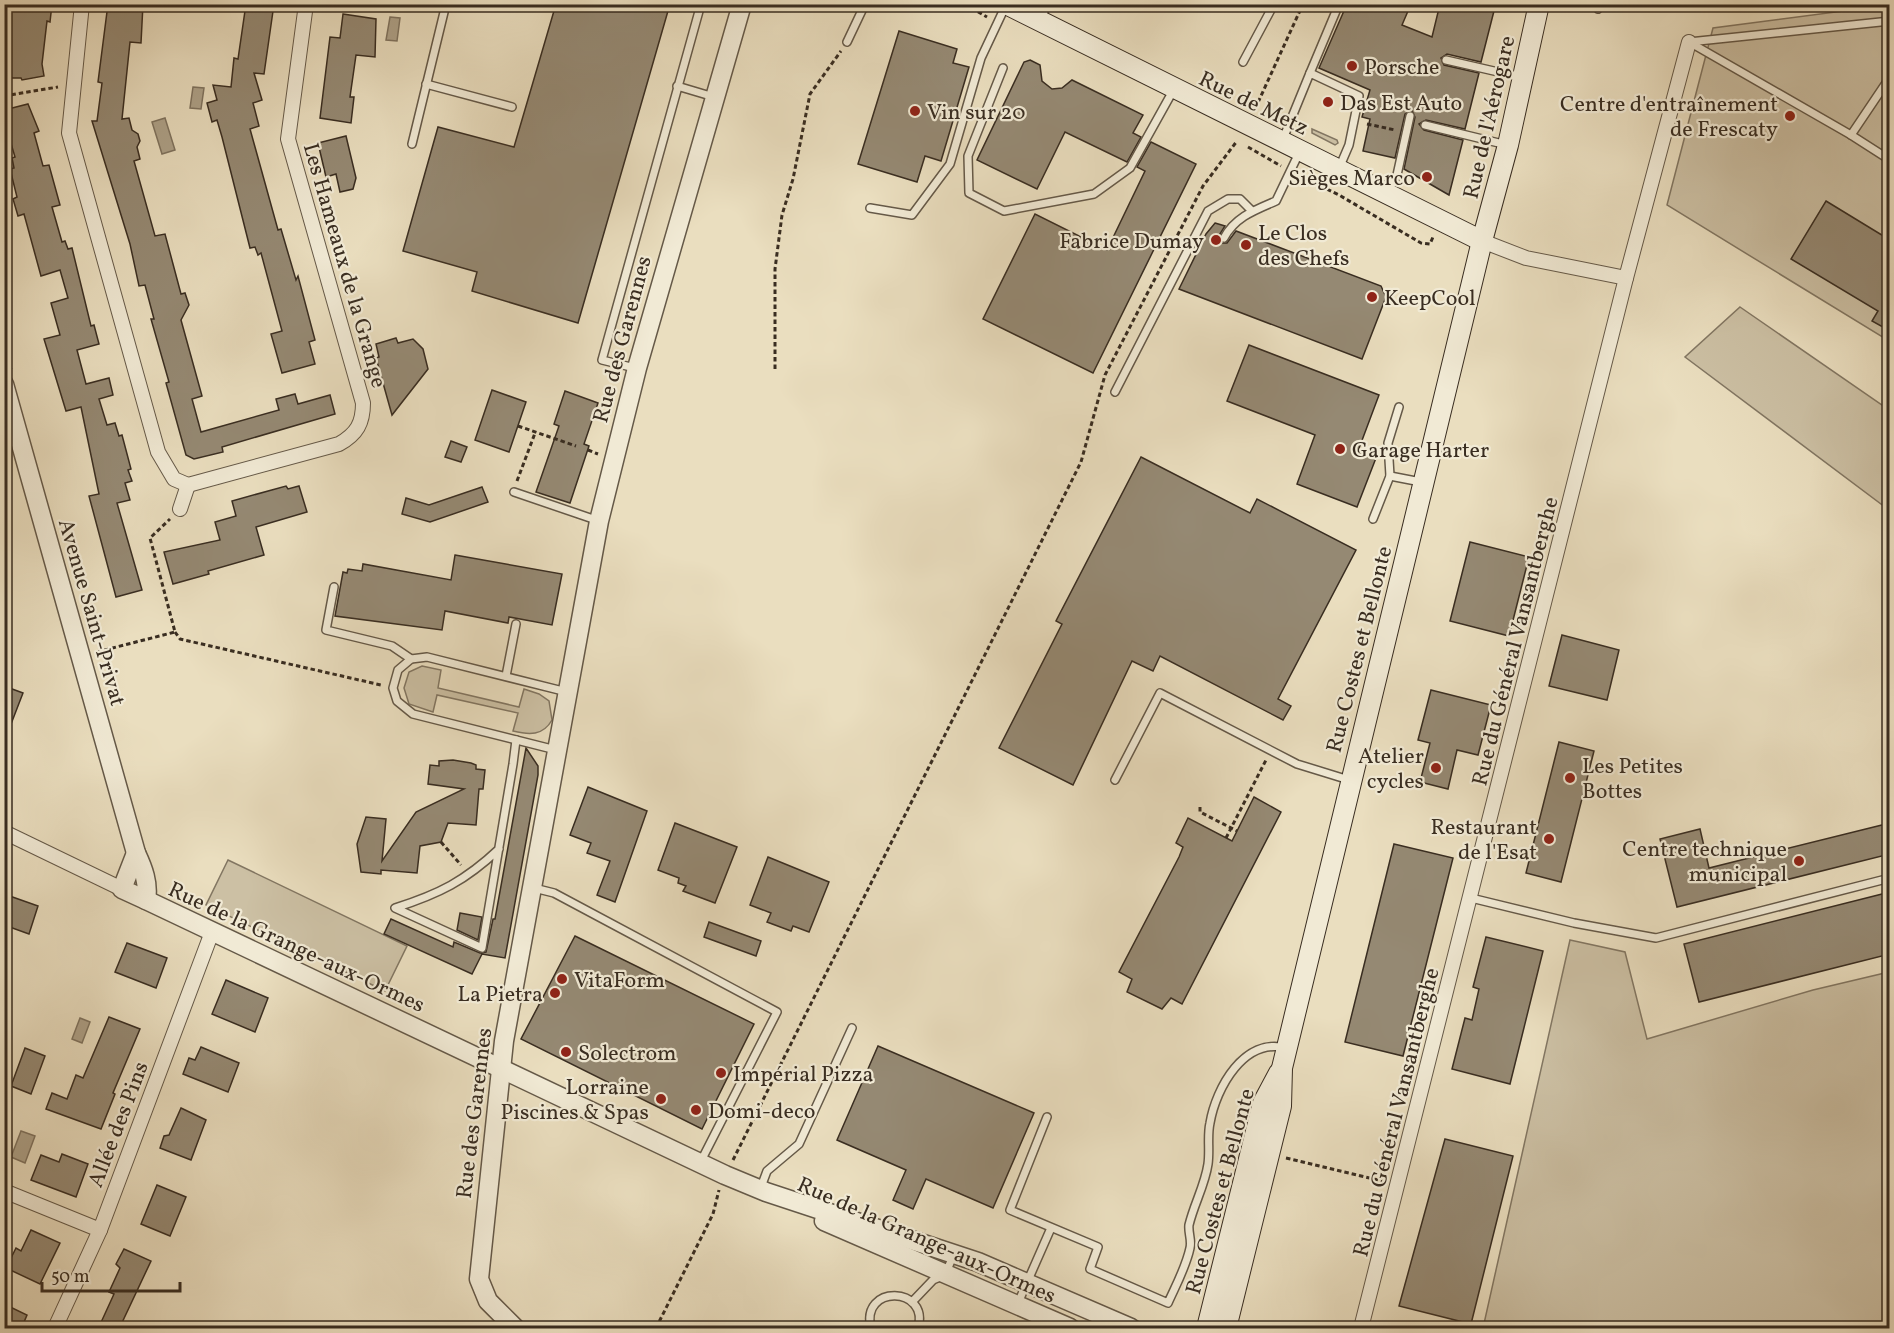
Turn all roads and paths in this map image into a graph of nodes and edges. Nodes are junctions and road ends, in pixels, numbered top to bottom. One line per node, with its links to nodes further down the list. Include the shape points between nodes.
1 (82, 4): 26 (street)
2 (306, 4): 61 (street, Les Hameaux de la Grange, via 288,139 363,403 363,415 351,438 339,444)
3 (446, 4): 24 (lane)
4 (701, 4): 25 (lane)
5 (742, 4): 29 (street, Rue des Garennes)
6 (865, 4): 16 (lane)
7 (965, 4): 15 (path)
8 (1274, 4): 19 (lane)
9 (1303, 4): 35 (path)
10 (1339, 4): 21 (lane)
11 (1539, 4): 22 (main road, Rue de l'Aérogare)
12 (1006, 5): 13 (main road, Rue de Metz); 15 (lane)
13 (1044, 13): 27 (main road, Rue de Metz)
14 (1890, 21): 17 (lane)
15 (998, 22): 45 (lane, via 981,58 950,164 912,215)
16 (847, 42): 52 (path, via 810,94 782,215 775,269)
17 (1689, 42): 36 (lane); 50 (street, Rue du Général Vansantberghe)
18 (1446, 60): 22 (lane)
19 (1243, 62)
20 (1004, 68): 27 (lane, via 968,156 969,193 1004,211 1094,194 1130,168)
21 (1310, 73): 40 (lane); 42 (lane, via 1359,96)
22 (1523, 78): 39 (main road, Rue de l'Aérogare)
23 (1890, 78): 36 (lane)
24 (426, 84): 30 (lane); 38 (lane)
25 (677, 86): 29 (lane); 51 (lane, via 602,360)
26 (72, 87): 28 (path); 61 (street, via 69,133 158,452 174,479)
27 (1174, 89): 35 (main road, Rue de Metz)
28 (4, 96)
29 (714, 97): 51 (street, Rue des Garennes)
30 (512, 107)
31 (1410, 116): 34 (lane)
32 (1425, 125): 39 (lane)
33 (1364, 132): 34 (path, via 1366,124)
34 (1406, 132): 44 (lane, via 1397,175)
35 (1242, 133): 37 (path); 40 (main road, Rue de Metz); 43 (path); 101 (path, via 1203,186 1105,375 1081,462)
36 (1851, 135): 41 (lane)
37 (1226, 136)
38 (412, 144)
39 (1508, 145): 49 (main road, Rue de l'Aérogare)
40 (1291, 146): 42 (main road, Rue de Metz); 43 (lane)
41 (1890, 160)
42 (1339, 169): 44 (main road, Rue de Metz)
43 (1290, 171): 46 (lane, via 1276,201); 47 (path, via 1421,243 1430,244)
44 (1387, 193): 47 (main road, Rue de Metz)
45 (870, 208)
46 (1252, 211): 48 (lane, via 1231,225); 54 (lane, via 1240,199 1228,199 1208,212)
47 (1440, 219): 49 (main road, Rue de Metz)
48 (1224, 238)
49 (1482, 241): 50 (street, via 1526,258); 60 (main road, Rue Costes et Bellonte)
50 (1626, 278): 91 (street, Rue du Général Vansantberghe)
51 (637, 368): 65 (street, Rue des Garennes)
52 (775, 369)
53 (4, 384): 69 (street, Avenue Saint-Privat)
54 (1115, 392)
55 (1399, 407): 59 (lane, via 1388,443)
56 (518, 426): 57 (path)
57 (535, 433): 58 (path); 62 (path)
58 (576, 446)
59 (1390, 476): 60 (lane); 64 (lane)
60 (1424, 483): 78 (main road, Rue Costes et Bellonte)
61 (188, 485): 63 (street)
62 (514, 492): 65 (lane)
63 (180, 509): 68 (path, via 150,538)
64 (1373, 519)
65 (599, 521): 73 (street, Rue des Garennes)
66 (333, 587): 70 (lane, via 326,630 392,646)
67 (516, 624): 71 (lane)
68 (175, 632): 69 (path); 72 (path, via 180,639)
69 (81, 657): 86 (street, Avenue Saint-Privat)
70 (411, 659): 71 (lane, via 427,657); 72 (lane, via 398,670)
71 (506, 676): 73 (lane)
72 (393, 688): 74 (lane, via 397,700 413,714)
73 (567, 692): 75 (street, Rue des Garennes)
74 (516, 740): 75 (lane); 85 (lane)
75 (556, 750): 89 (street, Rue des Garennes)
76 (1271, 750): 77 (lane, via 1160,693); 78 (lane, via 1297,764); 80 (path)
77 (1115, 780)
78 (1351, 780): 95 (main road, Rue Costes et Bellonte)
79 (1200, 807): 80 (path, via 1200,812)
80 (1232, 828): 81 (path); 83 (path)
81 (1237, 831)
82 (4, 832): 90 (street, Rue de la Grange-aux-Ormes)
83 (1226, 838)
84 (441, 842): 87 (path)
85 (499, 849): 87 (lane); 87 (lane, via 482,948 395,908 433,896)
86 (136, 853): 90 (street); 92 (street, Avenue Saint-Privat, via 144,869)
87 (470, 875)
88 (1890, 878): 91 (lane, via 1656,938)
89 (532, 887): 96 (street, Rue des Garennes); 100 (lane, via 554,893 777,1012)
90 (122, 889): 92 (street, Rue de la Grange-aux-Ormes)
91 (1471, 898): 102 (street, Rue du Général Vansantberghe)
92 (146, 900): 93 (street, Rue de la Grange-aux-Ormes)
93 (212, 932): 96 (street, Rue de la Grange-aux-Ormes); 106 (street, Allée des Pins)
94 (852, 1028): 104 (lane, via 799,1144 767,1171)
95 (1286, 1048): 97 (main road, Rue Costes et Bellonte); 105 (lane, via 1275,1045 1256,1050 1223,1084 1209,1124 1208,1166 1189,1228 1188,1256 1168,1303 1090,1269 1098,1248)
96 (501, 1068): 100 (street, Rue de la Grange-aux-Ormes); 114 (street, Rue des Garennes, via 479,1279 488,1301)
97 (1282, 1068): 99 (main road, Rue Costes et Bellonte, via 1281,1106); 112 (lane); 120 (main road, Rue Costes et Bellonte, via 1263,1103)
98 (1047, 1117): 105 (lane, via 1010,1210)
99 (1269, 1154): 102 (path); 121 (main road, Rue Costes et Bellonte)
100 (700, 1163): 101 (street, Rue de la Grange-aux-Ormes)
101 (725, 1175): 104 (street, Rue de la Grange-aux-Ormes); 115 (path, via 713,1214)
102 (1398, 1184): 122 (street, Rue du Général Vansantberghe)
103 (4, 1191): 106 (street)
104 (763, 1191): 107 (street, Rue de la Grange-aux-Ormes); 108 (street, Rue de la Grange-aux-Ormes)
105 (1052, 1228): 109 (lane)
106 (100, 1230): 113 (street, Allée des Pins)
107 (953, 1255): 108 (lane); 109 (street, Rue de la Grange-aux-Ormes)
108 (945, 1275): 110 (lane, via 933,1280); 111 (street, Rue de la Grange-aux-Ormes)
109 (1026, 1283): 111 (lane); 119 (street, Rue de la Grange-aux-Ormes)
110 (912, 1302): 116 (lane, via 896,1295 880,1300 870,1314); 117 (lane, via 919,1315)
111 (1017, 1306): 118 (street, Rue de la Grange-aux-Ormes)
112 (1222, 1308)
113 (55, 1329)
114 (515, 1329)
115 (656, 1329)
116 (871, 1329)
117 (918, 1329)
118 (1070, 1329)
119 (1131, 1329)
120 (1207, 1329)
121 (1227, 1329)
122 (1361, 1329)

